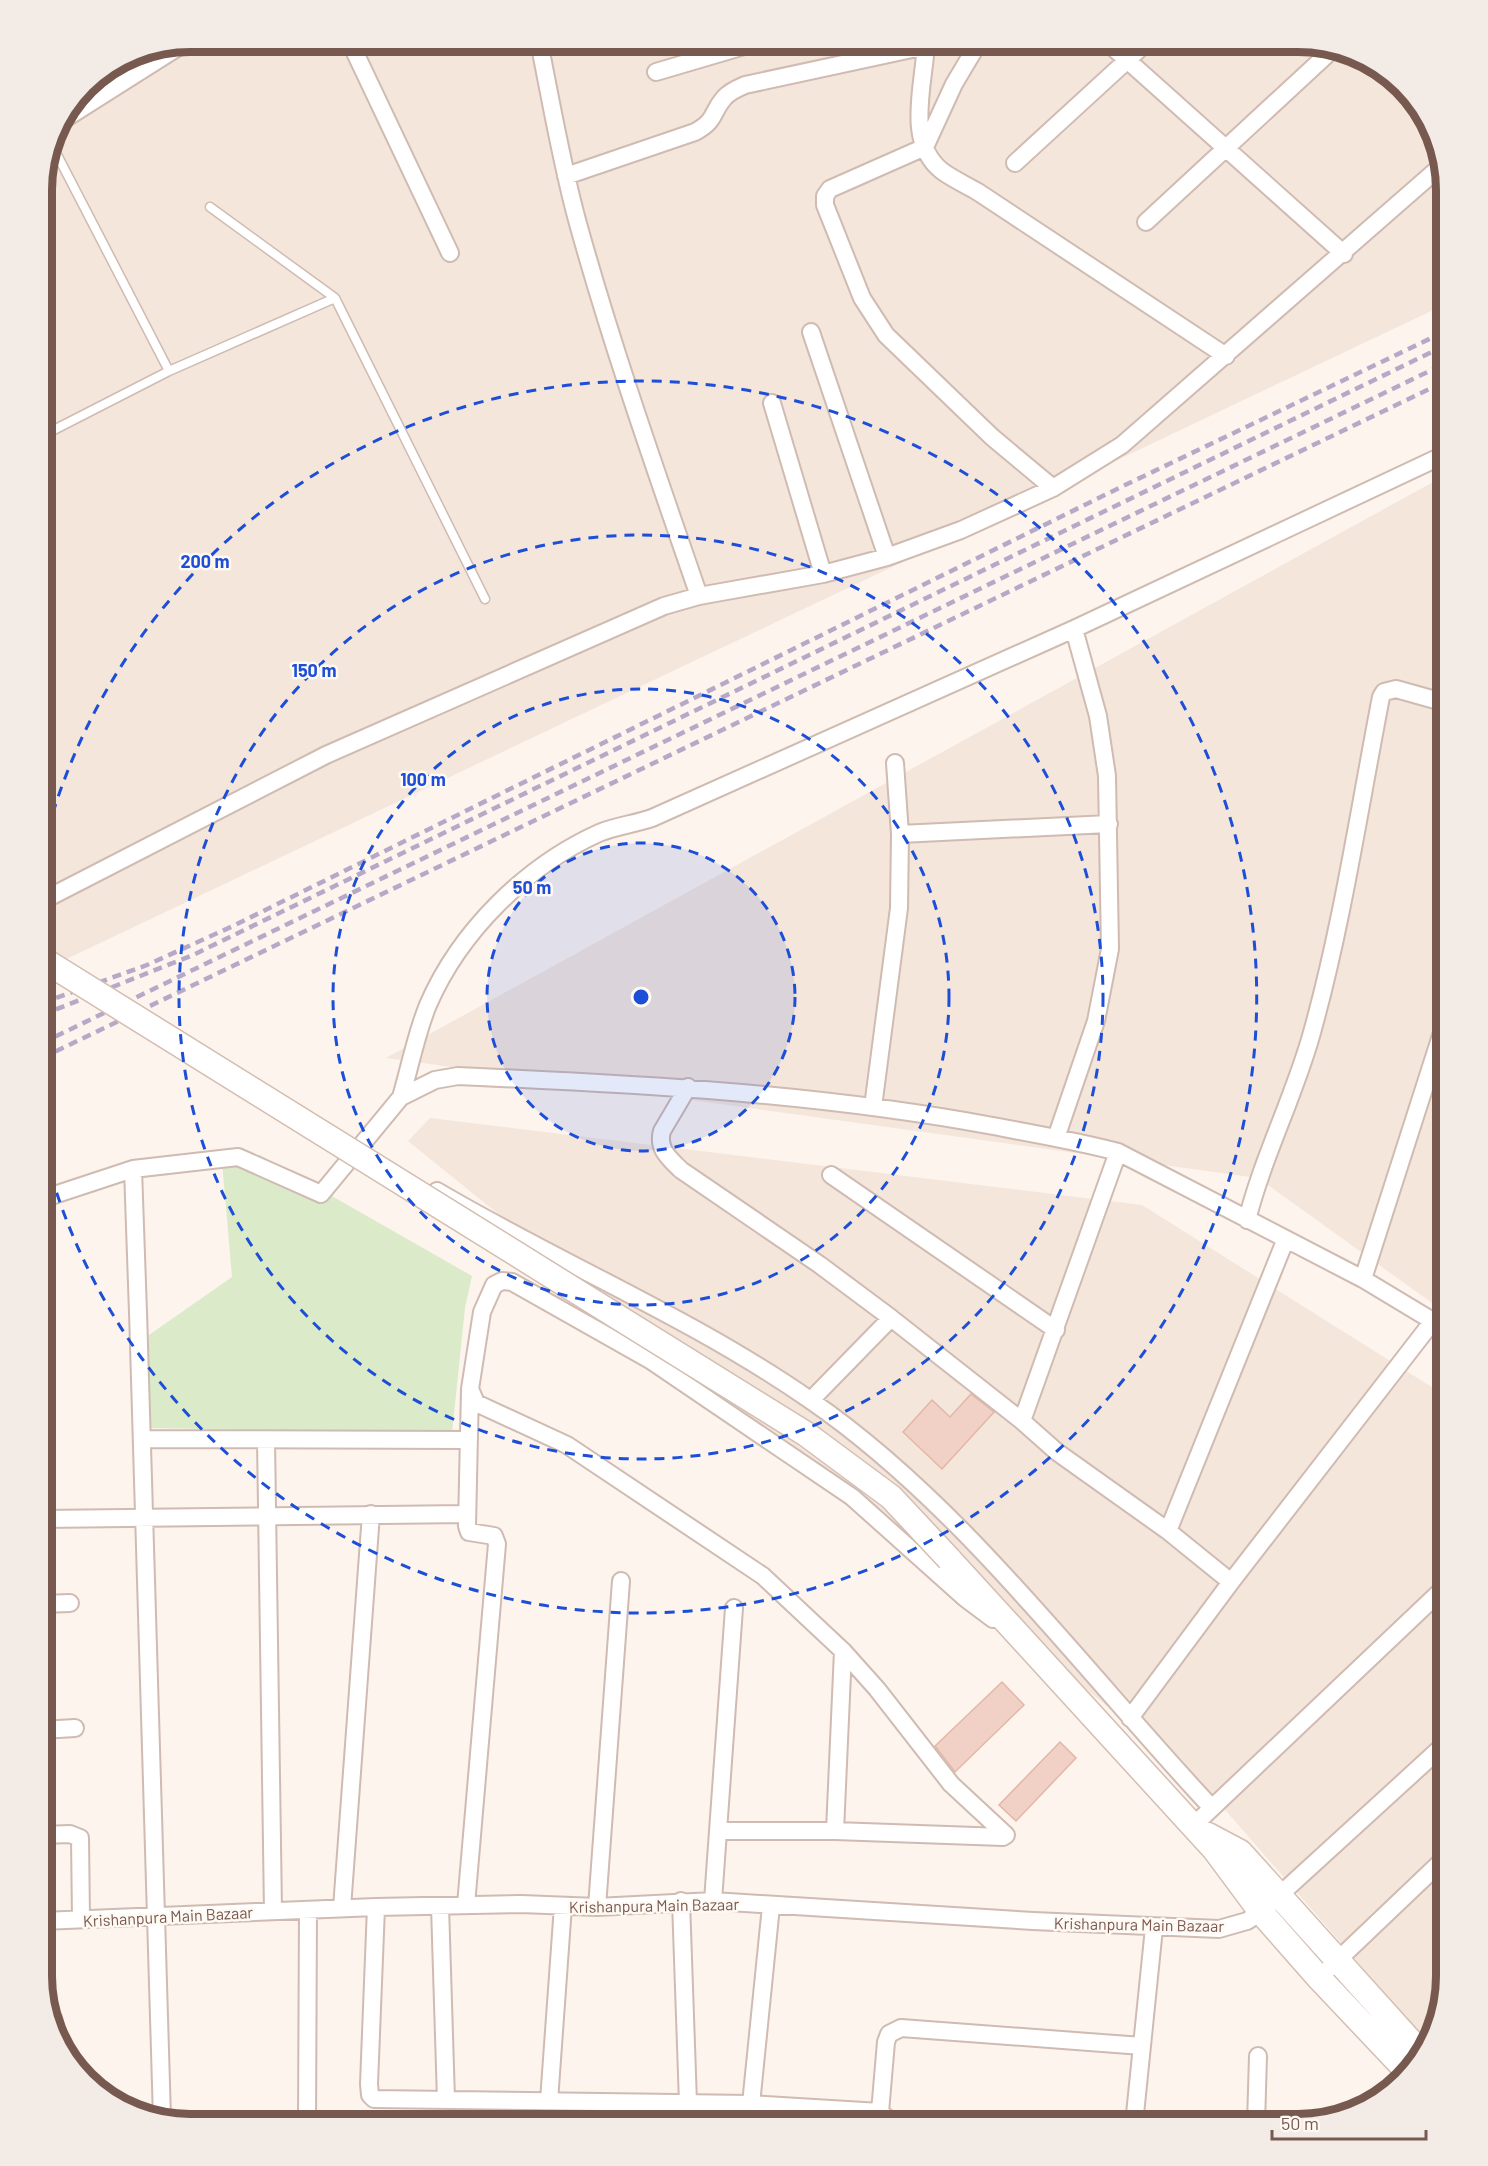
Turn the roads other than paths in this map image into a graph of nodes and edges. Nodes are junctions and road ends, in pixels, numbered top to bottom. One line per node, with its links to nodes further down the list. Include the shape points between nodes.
1 (355, 53): 22 (street)
2 (541, 53): 19 (street)
3 (721, 53): 12 (street)
4 (886, 53): 19 (street, via 745,85 723,98 715,116 696,132)
5 (925, 53): 14 (street, via 920,128)
6 (973, 53): 14 (street)
7 (1119, 53): 11 (street)
8 (1135, 53): 11 (street)
9 (166, 55): 13 (street)
10 (1326, 56): 15 (street)
11 (1127, 60): 15 (street); 17 (street)
12 (656, 72)
13 (79, 110)
14 (925, 147): 26 (street, via 942,171); 31 (street, via 830,189 825,205 862,298 885,335)
15 (1225, 149): 21 (street); 23 (street)
16 (57, 155): 27 (lane)
17 (1015, 163)
18 (1434, 173): 23 (street)
19 (566, 176): 34 (street, via 622,371)
20 (210, 207): 24 (lane)
21 (1146, 222)
22 (450, 253)
23 (1344, 254): 26 (street)
24 (335, 298): 27 (lane); 35 (lane)
25 (811, 332): 32 (street)
26 (1226, 356): 31 (street, via 1122,445)
27 (170, 371): 29 (lane)
28 (772, 403): 33 (street)
29 (53, 430)
30 (1436, 459): 36 (street)
31 (1053, 488): 32 (street, via 961,530)
32 (887, 557): 33 (street)
33 (823, 574): 34 (street)
34 (699, 596): 41 (street, via 664,606 326,755)
35 (485, 599)
36 (1074, 629): 39 (street, via 1098,716); 45 (street, via 652,818 601,833 522,879 479,928 437,989 423,1020)
37 (1436, 700): 53 (street, via 1396,689 1384,692 1381,698 1322,994)
38 (895, 763): 40 (street)
39 (1109, 824): 40 (street); 47 (street, via 1111,915 1107,969 1096,1021)
40 (900, 834): 46 (street, via 896,943)
41 (53, 896)
42 (53, 966): 78 (main road, bridge, via 806,1434 891,1497)
43 (1436, 1051): 55 (street)
44 (688, 1087): 45 (street, via 458,1076 435,1080); 46 (street); 56 (street, via 662,1131 660,1139 665,1154 681,1170)
45 (401, 1097): 48 (street)
46 (873, 1107): 47 (street)
47 (1056, 1138): 49 (street)
48 (361, 1146): 50 (street, via 321,1194 238,1157); 61 (street, via 505,1231 696,1329)
49 (1118, 1152): 53 (street); 59 (street)
50 (133, 1169): 52 (street); 63 (street)
51 (831, 1175): 59 (street)
52 (52, 1196)
53 (1247, 1220): 54 (street)
54 (1285, 1241): 55 (street); 71 (street)
55 (1363, 1279): 57 (street)
56 (891, 1318): 61 (street); 62 (street)
57 (1436, 1323)
58 (1436, 1329): 73 (street)
59 (1056, 1330): 62 (street)
60 (470, 1389): 65 (street); 78 (street, via 482,1312 494,1285 512,1282 650,1360 852,1497 965,1598); 79 (street, via 476,1403 567,1445 763,1576)
61 (811, 1400): 80 (street, via 903,1473 1005,1578)
62 (1022, 1421): 71 (street, via 1057,1452)
63 (143, 1439): 64 (street); 69 (street)
64 (266, 1440): 65 (street); 68 (street)
65 (468, 1440): 67 (street)
66 (371, 1514): 67 (street); 68 (street); 99 (street)
67 (465, 1514): 93 (street, via 469,1532 490,1534 497,1539)
68 (267, 1515): 69 (street); 101 (street)
69 (146, 1517): 70 (street); 103 (street)
70 (52, 1519)
71 (1168, 1531): 73 (street)
72 (621, 1581): 98 (street)
73 (1232, 1582): 80 (street)
74 (1436, 1595): 84 (street)
75 (70, 1603): 76 (street)
76 (52, 1604)
77 (734, 1608): 87 (street)
78 (1029, 1647): 85 (main road)
79 (843, 1651): 86 (street); 86 (street, via 951,1784 1006,1835)
80 (1130, 1718): 84 (street)
81 (75, 1728): 82 (street)
82 (52, 1729)
83 (1436, 1752): 90 (street, Krishanpura Main Bazaar)
84 (1212, 1808): 85 (street)
85 (1193, 1826): 90 (main road, via 1240,1852); 102 (main road)
86 (835, 1830): 87 (street)
87 (719, 1831): 92 (street)
88 (52, 1835): 104 (street, via 80,1838)
89 (1436, 1867): 107 (street)
90 (1279, 1896): 102 (street, Krishanpura Main Bazaar); 107 (main road)
91 (681, 1901): 92 (street, Krishanpura Main Bazaar); 98 (street, Krishanpura Main Bazaar); 115 (street)
92 (713, 1901): 96 (street, Krishanpura Main Bazaar)
93 (466, 1905): 94 (street, Krishanpura Main Bazaar); 95 (street, Krishanpura Main Bazaar)
94 (440, 1906): 97 (street, Krishanpura Main Bazaar); 113 (street)
95 (563, 1906): 98 (street, Krishanpura Main Bazaar); 114 (street)
96 (771, 1906): 106 (street, Krishanpura Main Bazaar); 116 (street)
97 (376, 1907): 99 (street, Krishanpura Main Bazaar); 113 (street, via 370,2095 374,2099)
98 (597, 1907)
99 (342, 1908): 100 (street, Krishanpura Main Bazaar)
100 (308, 1910): 101 (street, Krishanpura Main Bazaar); 119 (street)
101 (273, 1911): 103 (street, Krishanpura Main Bazaar)
102 (1261, 1912): 106 (street, Krishanpura Main Bazaar, via 1220,1929); 108 (main road)
103 (154, 1916): 104 (street, Krishanpura Main Bazaar); 117 (street)
104 (81, 1920): 105 (street, Krishanpura Main Bazaar)
105 (52, 1921)
106 (1154, 1928): 109 (street)
107 (1338, 1961): 108 (street); 110 (main road)
108 (1319, 1978): 112 (main road)
109 (1142, 2046): 118 (street, via 901,2028 889,2034 886,2042); 121 (street)
110 (1415, 2047)
111 (1258, 2056): 122 (street)
112 (1402, 2065)
113 (446, 2100): 114 (street)
114 (549, 2101): 115 (street)
115 (687, 2103): 116 (street)
116 (751, 2104): 118 (street); 120 (street)
117 (162, 2110)
118 (880, 2112)
119 (307, 2113)
120 (750, 2114)
121 (1135, 2114)
122 (1256, 2114)

